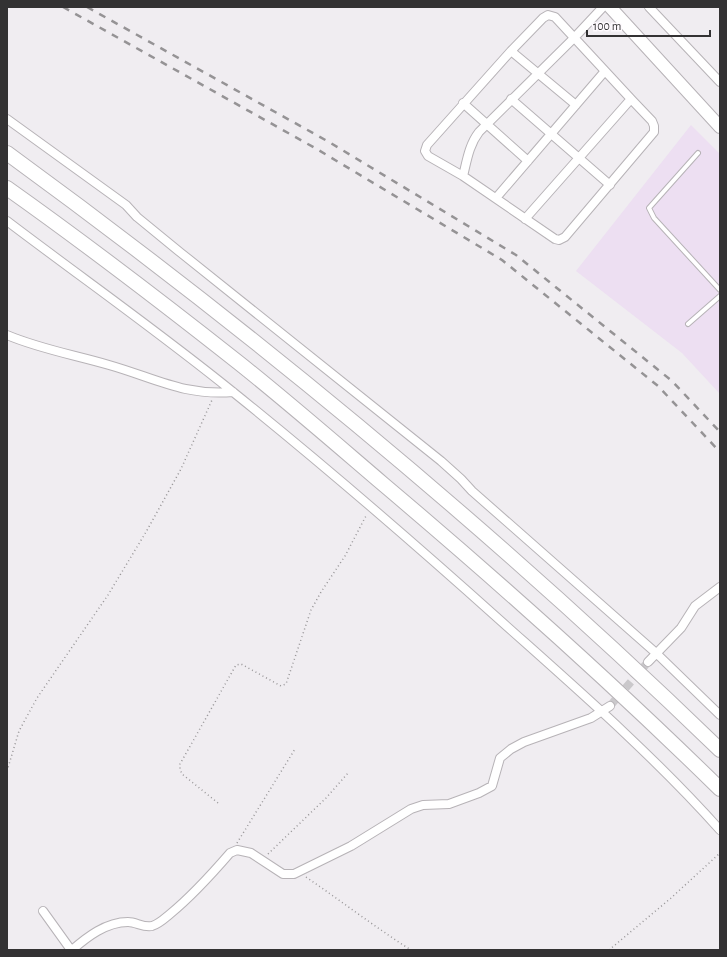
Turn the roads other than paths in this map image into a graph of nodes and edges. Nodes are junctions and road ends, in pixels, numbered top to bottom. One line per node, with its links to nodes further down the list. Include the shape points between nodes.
1 (649, 7): 7 (street)
2 (611, 8): 3 (street); 14 (main road)
3 (574, 38): 4 (street, via 555,17 548,15); 5 (street); 6 (street)
4 (511, 51): 6 (street); 10 (street)
5 (605, 71): 9 (street); 11 (street)
6 (538, 73): 8 (street); 11 (street)
7 (720, 82)
8 (511, 99): 13 (street); 15 (street)
9 (631, 100): 18 (street); 21 (street, via 652,121 654,132)
10 (463, 103): 13 (street); 20 (street, via 425,148 428,156)
11 (576, 105): 15 (street)
12 (7, 119): 32 (street, via 126,205 181,253 441,461)
13 (487, 124): 19 (street); 20 (street, via 470,148)
14 (720, 127)
15 (552, 134): 18 (street); 19 (street)
16 (7, 153): 37 (highway, via 226,318 390,452 481,529 604,640)
17 (698, 154): 26 (lane, via 649,208 654,218)
18 (579, 158): 21 (street); 24 (street)
19 (528, 161): 23 (street)
20 (463, 176): 23 (street)
21 (610, 185): 24 (street, via 562,239 555,239)
22 (7, 188): 38 (highway, via 136,283 344,450 545,624 631,702)
23 (496, 198): 24 (street)
24 (525, 219)
25 (7, 221): 30 (street, via 144,322)
26 (720, 290)
27 (720, 296): 28 (lane)
28 (688, 324)
29 (7, 335): 30 (street, via 116,367 169,386 192,391)
30 (233, 392): 35 (street, via 430,558)
31 (720, 587): 32 (street, via 696,606 680,628)
32 (656, 653): 33 (street); 36 (street)
33 (648, 662)
34 (610, 706): 35 (street)
35 (602, 712): 39 (street, via 683,790); 41 (street, via 511,749 500,758 492,786 479,793 449,804 412,808 351,846 300,872 283,874 251,853 234,851 182,904 159,923 149,927 129,922 107,926)
36 (720, 715)
37 (720, 750)
38 (720, 789)
39 (720, 830)
40 (43, 911): 41 (street)
41 (71, 950)

